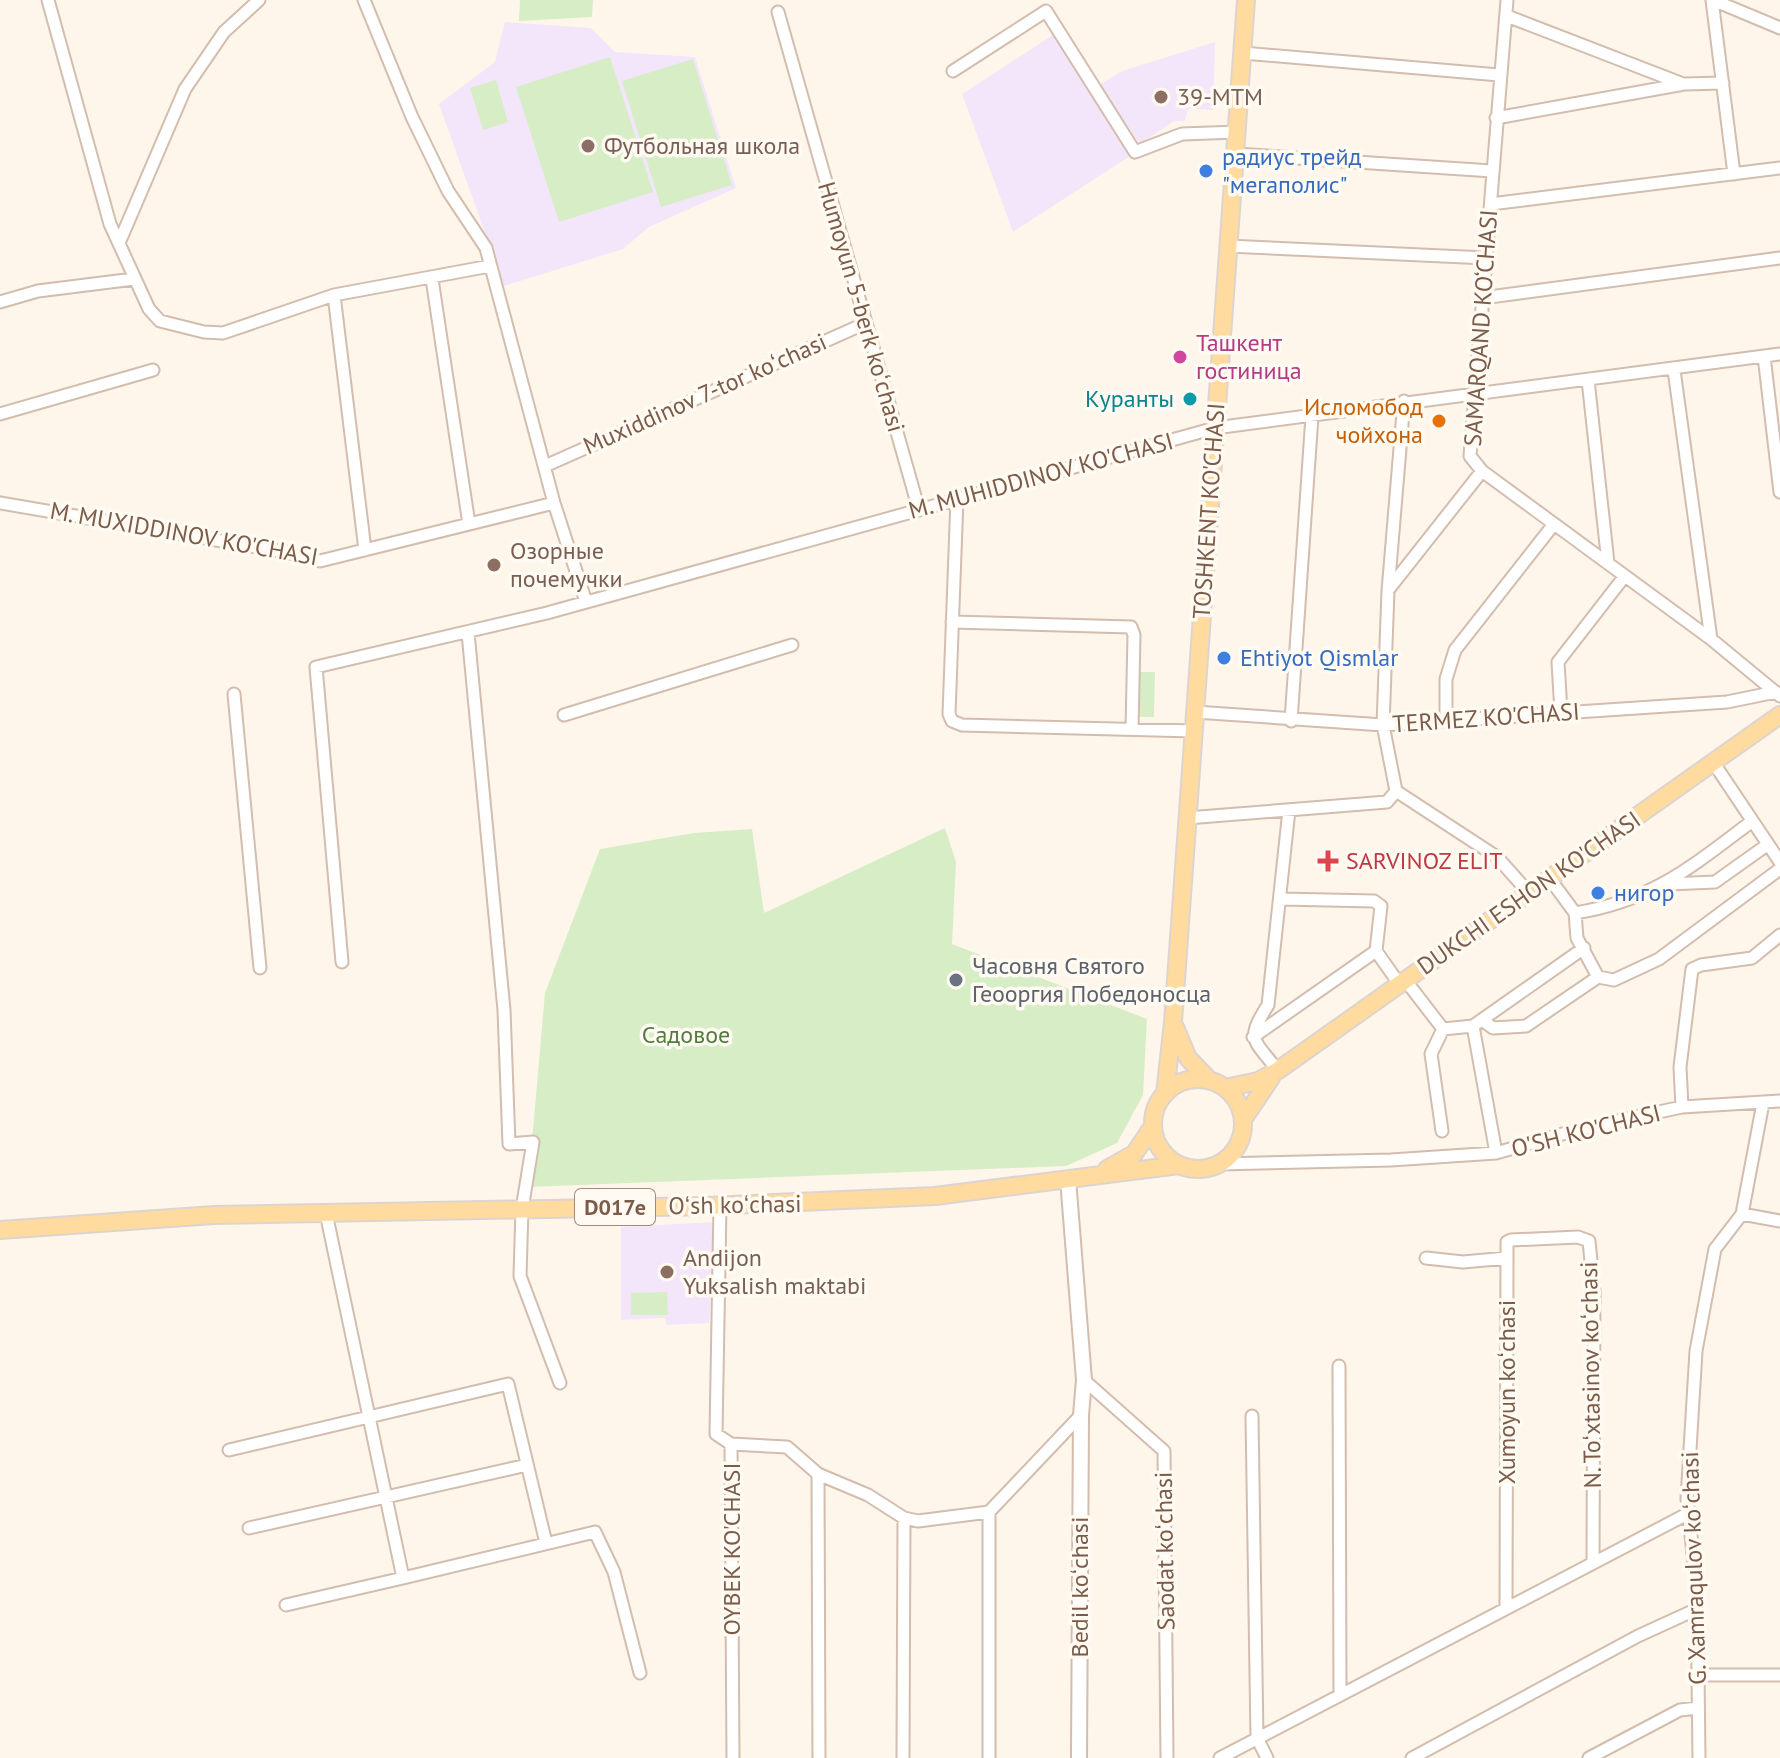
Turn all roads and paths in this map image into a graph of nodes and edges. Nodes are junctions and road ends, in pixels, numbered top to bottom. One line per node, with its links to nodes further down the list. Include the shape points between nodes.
1 (48, 0): 22 (street)
2 (259, 0): 22 (street, via 224,32 185,89)
3 (364, 0): 26 (street, via 412,117 448,191 486,248)
4 (1246, 0): 10 (main road, TOSHKENT KO'CHASI)
5 (1507, 0): 8 (street, SAMARQAND KO‘CHASI)
6 (1712, 0): 9 (street); 13 (street)
7 (778, 12): 32 (street, Humoyun 5-berk koʻchasi)
8 (1507, 16): 12 (street, SAMARQAND KO‘CHASI); 14 (street)
9 (1780, 28)
10 (1243, 53): 12 (street); 16 (main road, TOSHKENT KO'CHASI)
11 (953, 71): 16 (street, via 1046,11 1135,152 1182,134)
12 (1499, 75): 15 (street, SAMARQAND KO‘CHASI)
13 (1723, 83): 14 (street); 20 (street)
14 (1684, 84): 15 (street)
15 (1496, 118): 19 (street, SAMARQAND KO‘CHASI)
16 (1238, 132): 17 (main road, TOSHKENT KO'CHASI)
17 (1236, 154): 19 (street); 23 (main road, TOSHKENT KO'CHASI)
18 (1780, 168): 20 (street)
19 (1492, 171): 21 (street, SAMARQAND KO‘CHASI)
20 (1734, 174): 21 (street)
21 (1491, 204): 24 (street, SAMARQAND KO‘CHASI)
22 (119, 243): 27 (street)
23 (1227, 246): 24 (street); 42 (main road, TOSHKENT KO'CHASI)
24 (1486, 258): 30 (street, SAMARQAND KO‘CHASI)
25 (1780, 258): 30 (street)
26 (490, 266): 28 (street); 43 (street)
27 (134, 279): 29 (street, via 160,321 204,332 223,333); 31 (street, via 38,291)
28 (432, 279): 29 (street); 50 (street)
29 (334, 295): 52 (street)
30 (1482, 298): 38 (street, SAMARQAND KO‘CHASI)
31 (0, 302)
32 (866, 323): 43 (street, Muxiddinov 7-tor koʻchasi); 49 (street, Humoyun 5-berk koʻchasi)
33 (1780, 354): 34 (street, M. MUHIDDINOV KO'CHASI)
34 (1764, 356): 36 (street, M. MUHIDDINOV KO'CHASI); 45 (street)
35 (153, 370): 40 (street)
36 (1674, 370): 37 (street, M. MUHIDDINOV KO'CHASI); 59 (street)
37 (1588, 380): 38 (street, M. MUHIDDINOV KO'CHASI); 53 (street)
38 (1474, 392): 39 (street, M. MUHIDDINOV KO'CHASI); 44 (street, SAMARQAND KO‘CHASI, via 1470,456)
39 (1404, 401): 41 (street, M. MUHIDDINOV KO'CHASI); 55 (street)
40 (0, 414)
41 (1312, 416): 42 (street, M. MUHIDDINOV KO'CHASI); 68 (street)
42 (1215, 428): 46 (street, M. MUHIDDINOV KO'CHASI); 63 (main road, TOSHKENT KO'CHASI)
43 (545, 466): 48 (street)
44 (1482, 471): 51 (street, SAMARQAND KO‘CHASI); 55 (street)
45 (1780, 492)
46 (957, 499): 49 (street, M. MUHIDDINOV KO'CHASI); 57 (street)
47 (0, 503): 52 (street, M. MUXIDDINOV KO'CHASI, via 320,561)
48 (554, 503): 50 (street, M. MUXIDDINOV KO'CHASI); 56 (street)
49 (919, 510): 56 (street, M. MUHIDDINOV KO'CHASI)
50 (469, 524): 52 (street, M. MUXIDDINOV KO'CHASI)
51 (1554, 524): 53 (street, SAMARQAND KO‘CHASI); 67 (street, via 1455,650 1446,679)
52 (365, 550)
53 (1608, 563): 54 (street, SAMARQAND KO‘CHASI)
54 (1624, 577): 59 (street, SAMARQAND KO‘CHASI); 64 (street, via 1558,662)
55 (1388, 591): 69 (street)
56 (586, 602): 58 (street, M. MUHIDDINOV KO'CHASI)
57 (952, 622): 70 (street, via 949,714 955,723); 70 (street, via 1131,627)
58 (468, 633): 88 (street, M. MUHIDDINOV KO'CHASI, via 316,667); 112 (street, via 504,1010 509,1144 533,1142)
59 (1711, 639): 62 (street, SAMARQAND KO‘CHASI)
60 (792, 645): 65 (street)
61 (234, 694): 89 (street)
62 (1778, 694): 64 (street, TERMEZ KO'CHASI)
63 (1195, 712): 68 (street, TERMEZ KO'CHASI); 71 (main road, TOSHKENT KO'CHASI)
64 (1561, 712): 67 (street, TERMEZ KO'CHASI)
65 (564, 715)
66 (1780, 715): 72 (main road, DUKCHI ESHON KO'CHASI)
67 (1446, 718): 69 (street, TERMEZ KO'CHASI)
68 (1291, 721): 69 (street, TERMEZ KO'CHASI)
69 (1383, 725): 73 (street)
70 (1132, 729): 71 (street)
71 (1194, 731): 75 (main road, TOSHKENT KO'CHASI)
72 (1713, 762): 76 (street); 80 (main road, DUKCHI ESHON KO'CHASI)
73 (1396, 791): 74 (street, via 1387,802); 82 (street, via 1497,857)
74 (1289, 810): 75 (street); 83 (street)
75 (1187, 818): 92 (main road, TOSHKENT KO'CHASI)
76 (1751, 822): 77 (street); 81 (street)
77 (1767, 845): 78 (street); 81 (street, via 1715,882)
78 (1780, 862)
79 (1780, 869): 90 (street, via 1659,959 1614,980)
80 (1550, 879): 82 (main road, DUKCHI ESHON KO'CHASI); 84 (street)
81 (1669, 884): 84 (street, via 1610,908)
82 (1529, 893): 91 (main road, DUKCHI ESHON KO'CHASI)
83 (1281, 899): 87 (street, via 1374,901 1381,906); 95 (street, via 1268,1005 1252,1029)
84 (1575, 913): 86 (street, via 1577,938)
85 (1780, 935): 102 (street, via 1752,958 1692,969 1680,1067)
86 (1584, 948): 90 (street); 93 (street)
87 (1376, 951): 91 (street); 95 (street)
88 (342, 962)
89 (260, 968)
90 (1598, 977): 93 (street, via 1526,1026 1493,1028)
91 (1403, 983): 94 (street); 96 (main road, DUKCHI ESHON KO'CHASI)
92 (1173, 1022): 97 (main road, via 1188,1058); 99 (main road, TOSHKENT KO'CHASI)
93 (1477, 1023): 94 (street); 106 (street)
94 (1443, 1029): 105 (street, via 1431,1054)
95 (1253, 1037): 96 (street)
96 (1278, 1071): 98 (main road); 103 (main road)
97 (1209, 1080): 98 (main road); 99 (main road, via 1185,1081)
98 (1225, 1088): 103 (main road)
99 (1165, 1094): 104 (main road, D017e)
100 (1780, 1101): 101 (street, O'SH KO'CHASI)
101 (1763, 1103): 102 (street, O'SH KO'CHASI); 114 (street, G. Xamraqulov koʻchasi)
102 (1682, 1107): 106 (street, O'SH KO'CHASI)
103 (1244, 1118): 107 (main road, via 1239,1145)
104 (1153, 1126): 108 (main road, via 1160,1149); 109 (main road, D017e, via 1134,1154)
105 (1442, 1131)
106 (1496, 1153): 107 (street, O'SH KO'CHASI)
107 (1219, 1164): 108 (main road, D017e, via 1192,1169)
108 (1179, 1165): 109 (main road, D017e)
109 (1086, 1177): 110 (main road, Oʻsh koʻchasi / D017e)
110 (1068, 1179): 111 (main road, Oʻsh koʻchasi / D017e, via 935,1196); 120 (street, Bedil koʻchasi)
111 (720, 1205): 112 (main road, Oʻsh koʻchasi / D017e); 125 (street, OYBEK KO'CHASI, via 716,1434)
112 (522, 1209): 113 (main road, Oʻsh koʻchasi / D017e); 121 (street, via 520,1276)
113 (326, 1213): 116 (main road, Oʻsh koʻchasi / D017e); 123 (street)
114 (1742, 1214): 115 (street); 131 (street, G. Xamraqulov koʻchasi, via 1715,1249 1696,1351 1688,1444)
115 (1780, 1221)
116 (0, 1230)
117 (1426, 1258): 118 (street)
118 (1507, 1258): 135 (street, N. Toʻxtasinov koʻchasi, via 1511,1240 1589,1241 1594,1292); 138 (street, Xumoyun koʻchasi)
119 (1339, 1366): 143 (street)
120 (1084, 1380): 122 (street, Bedil koʻchasi); 151 (street, Saodat koʻchasi, via 1164,1451)
121 (560, 1383)
122 (1081, 1415): 130 (street); 150 (street, Bedil koʻchasi)
123 (368, 1416): 126 (street); 127 (street, via 508,1384); 129 (street)
124 (1252, 1416): 145 (street)
125 (731, 1444): 128 (street, via 787,1447); 146 (street, OYBEK KO'CHASI)
126 (229, 1450)
127 (527, 1465): 129 (street); 134 (street)
128 (818, 1474): 132 (street, via 868,1495); 147 (street)
129 (386, 1498): 133 (street); 136 (street)
130 (989, 1512): 132 (street); 149 (street)
131 (1691, 1512): 135 (street); 139 (street, G. Xamraqulov koʻchasi)
132 (904, 1518): 148 (street)
133 (249, 1528)
134 (546, 1543): 136 (street); 140 (street, via 592,1531 597,1535 614,1572)
135 (1593, 1562): 138 (street)
136 (403, 1578): 137 (street)
137 (286, 1605)
138 (1506, 1607): 143 (street)
139 (1697, 1609): 141 (street, G. Xamraqulov koʻchasi); 154 (street)
140 (640, 1673)
141 (1698, 1675): 142 (street); 144 (street, G. Xamraqulov koʻchasi)
142 (1780, 1675)
143 (1340, 1694): 145 (street)
144 (1698, 1708): 155 (street, via 1680,1710); 156 (street, G. Xamraqulov koʻchasi)
145 (1257, 1738): 152 (street); 153 (street)
146 (733, 1758)
147 (819, 1758)
148 (903, 1758)
149 (989, 1758)
150 (1079, 1758)
151 (1167, 1758)
152 (1220, 1758)
153 (1267, 1758)
154 (1412, 1758)
155 (1589, 1758)
156 (1699, 1758)

